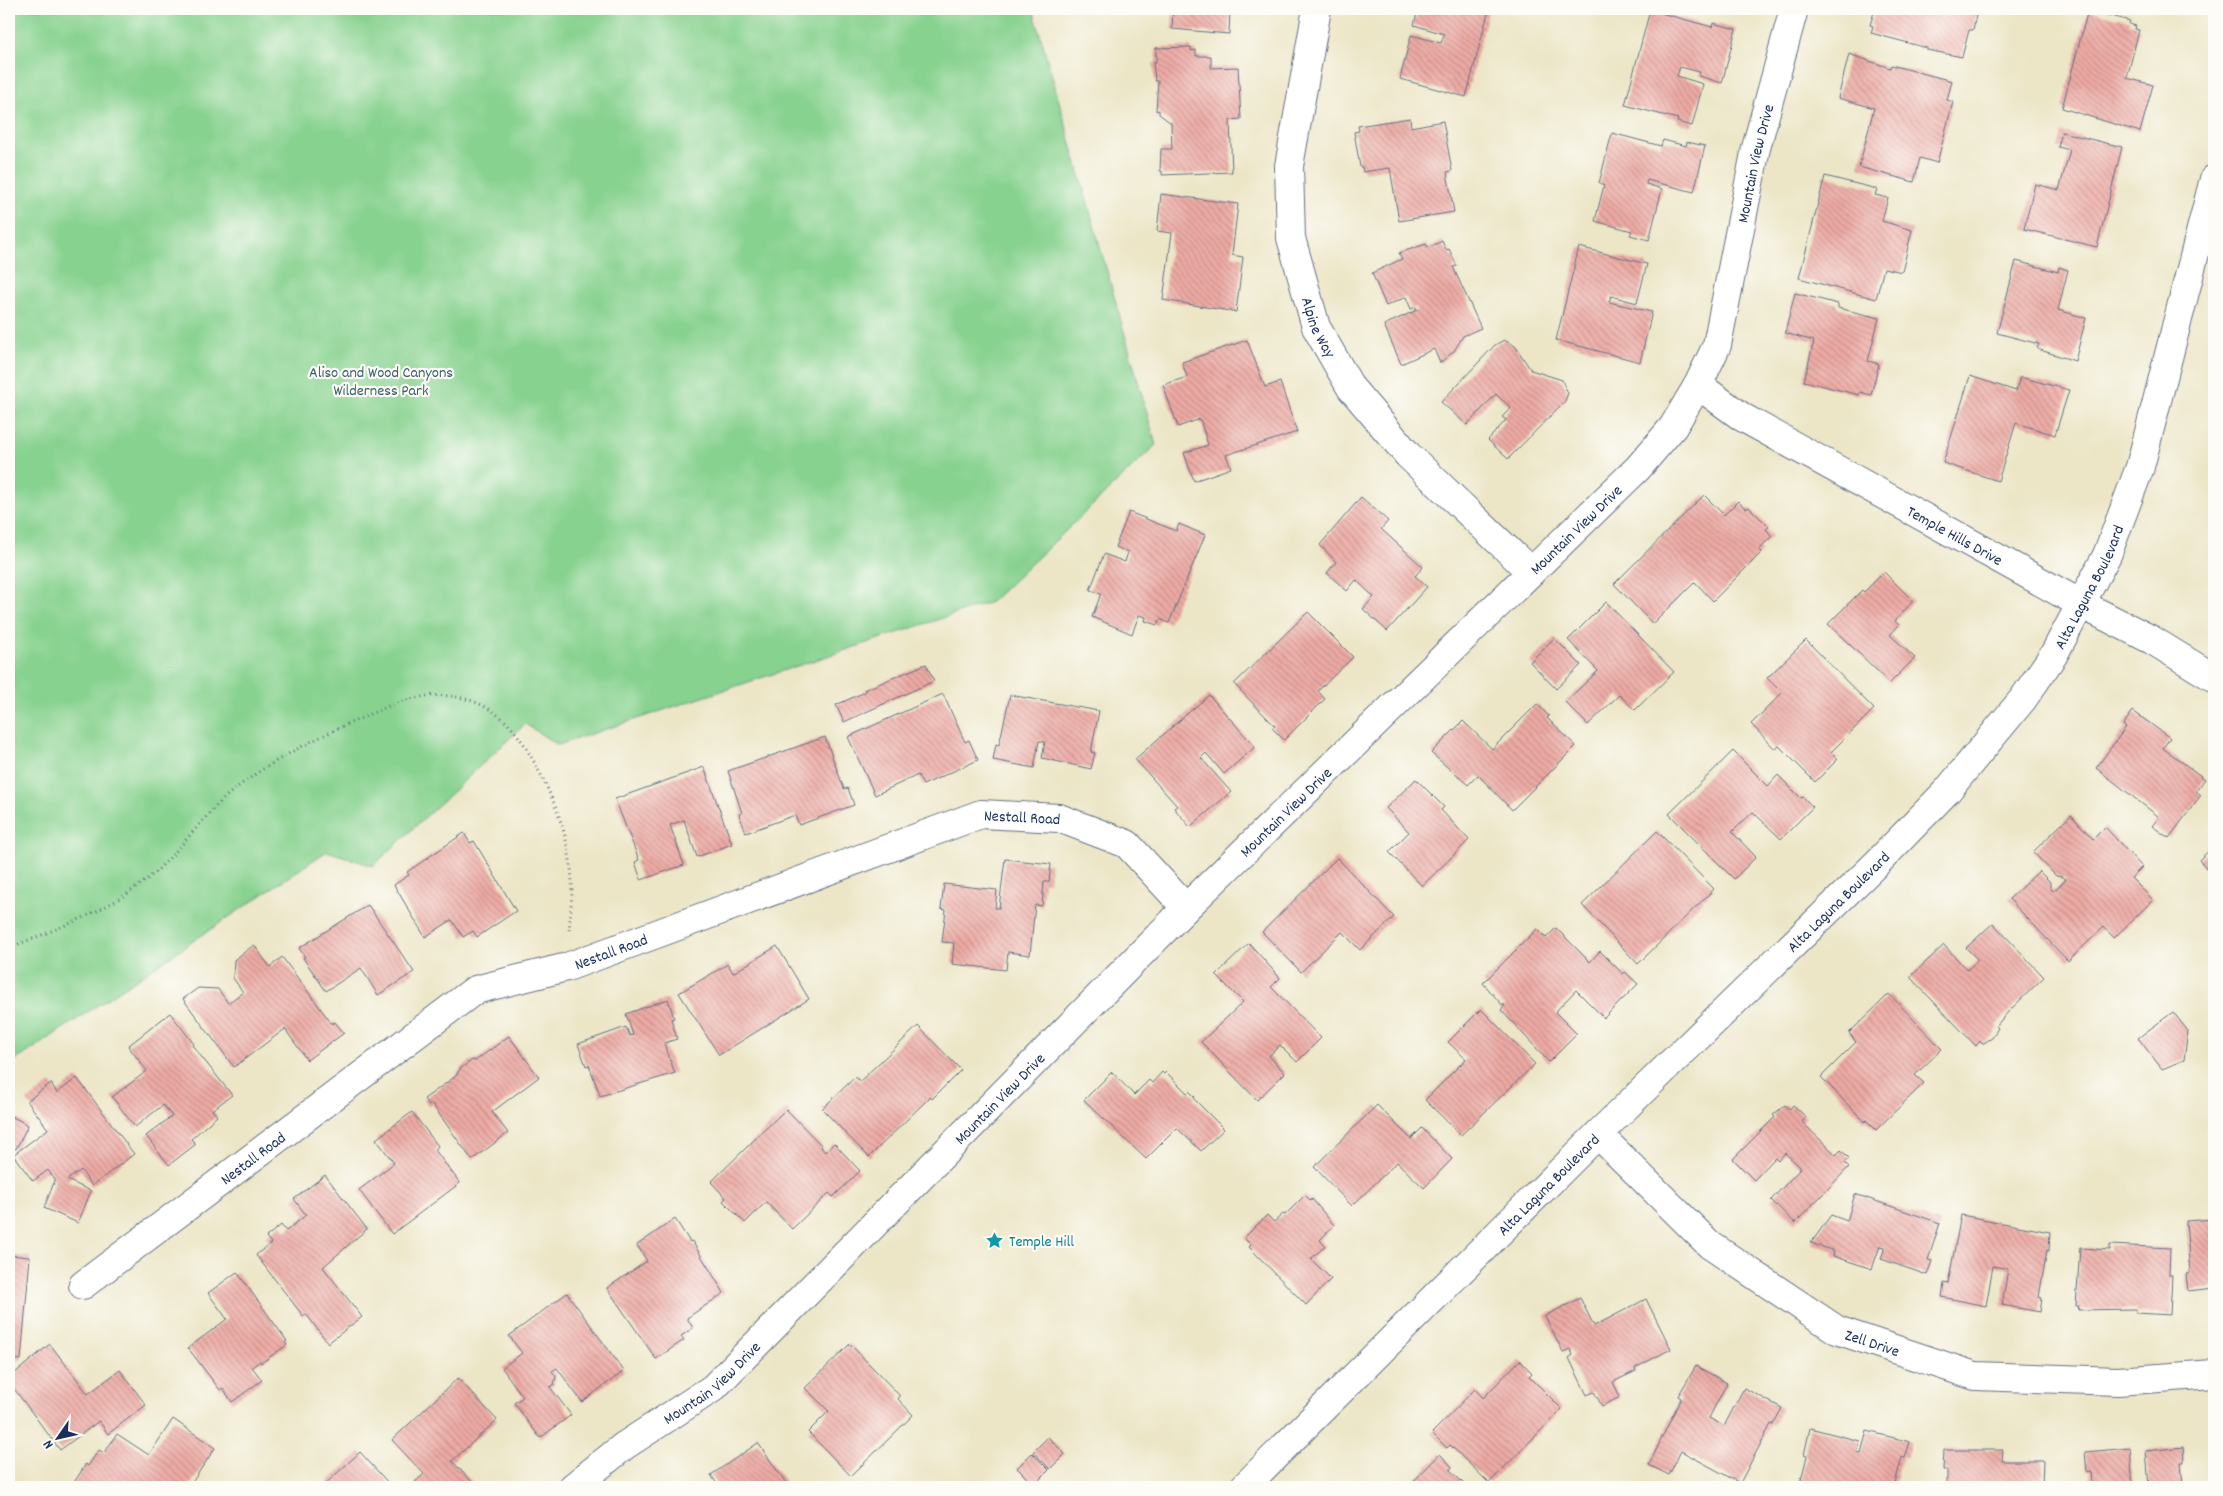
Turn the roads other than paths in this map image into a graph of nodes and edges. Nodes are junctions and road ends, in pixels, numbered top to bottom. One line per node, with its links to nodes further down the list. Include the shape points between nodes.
1 (1317, 9): 5 (street, Alpine Way, via 1289,166 1291,238 1316,327 1351,388 1408,455)
2 (1794, 9): 4 (street, Mountain View Drive, via 1756,148 1717,345)
3 (2214, 179): 6 (street, Alta Laguna Boulevard, via 2140,467 2107,555)
4 (1698, 385): 5 (street, Mountain View Drive, via 1673,427 1638,468); 6 (street, Temple Hills Drive, via 1742,417)
5 (1531, 572): 8 (street, Mountain View Drive)
6 (2081, 604): 7 (street, Temple Hills Drive, via 2152,640); 9 (street, Alta Laguna Boulevard, via 2054,654 2024,699 1947,791)
7 (2214, 678)
8 (1186, 908): 10 (street, Nestall Road, via 1127,844 1059,818 981,814 567,967 475,990); 12 (street, Mountain View Drive, via 713,1388 624,1446)
9 (1598, 1134): 11 (street, Zell Drive, via 1710,1245 1837,1330 1975,1376 2118,1381); 13 (street, Alta Laguna Boulevard)
10 (82, 1285)
11 (2214, 1374)
12 (573, 1487)
13 (1246, 1487)

